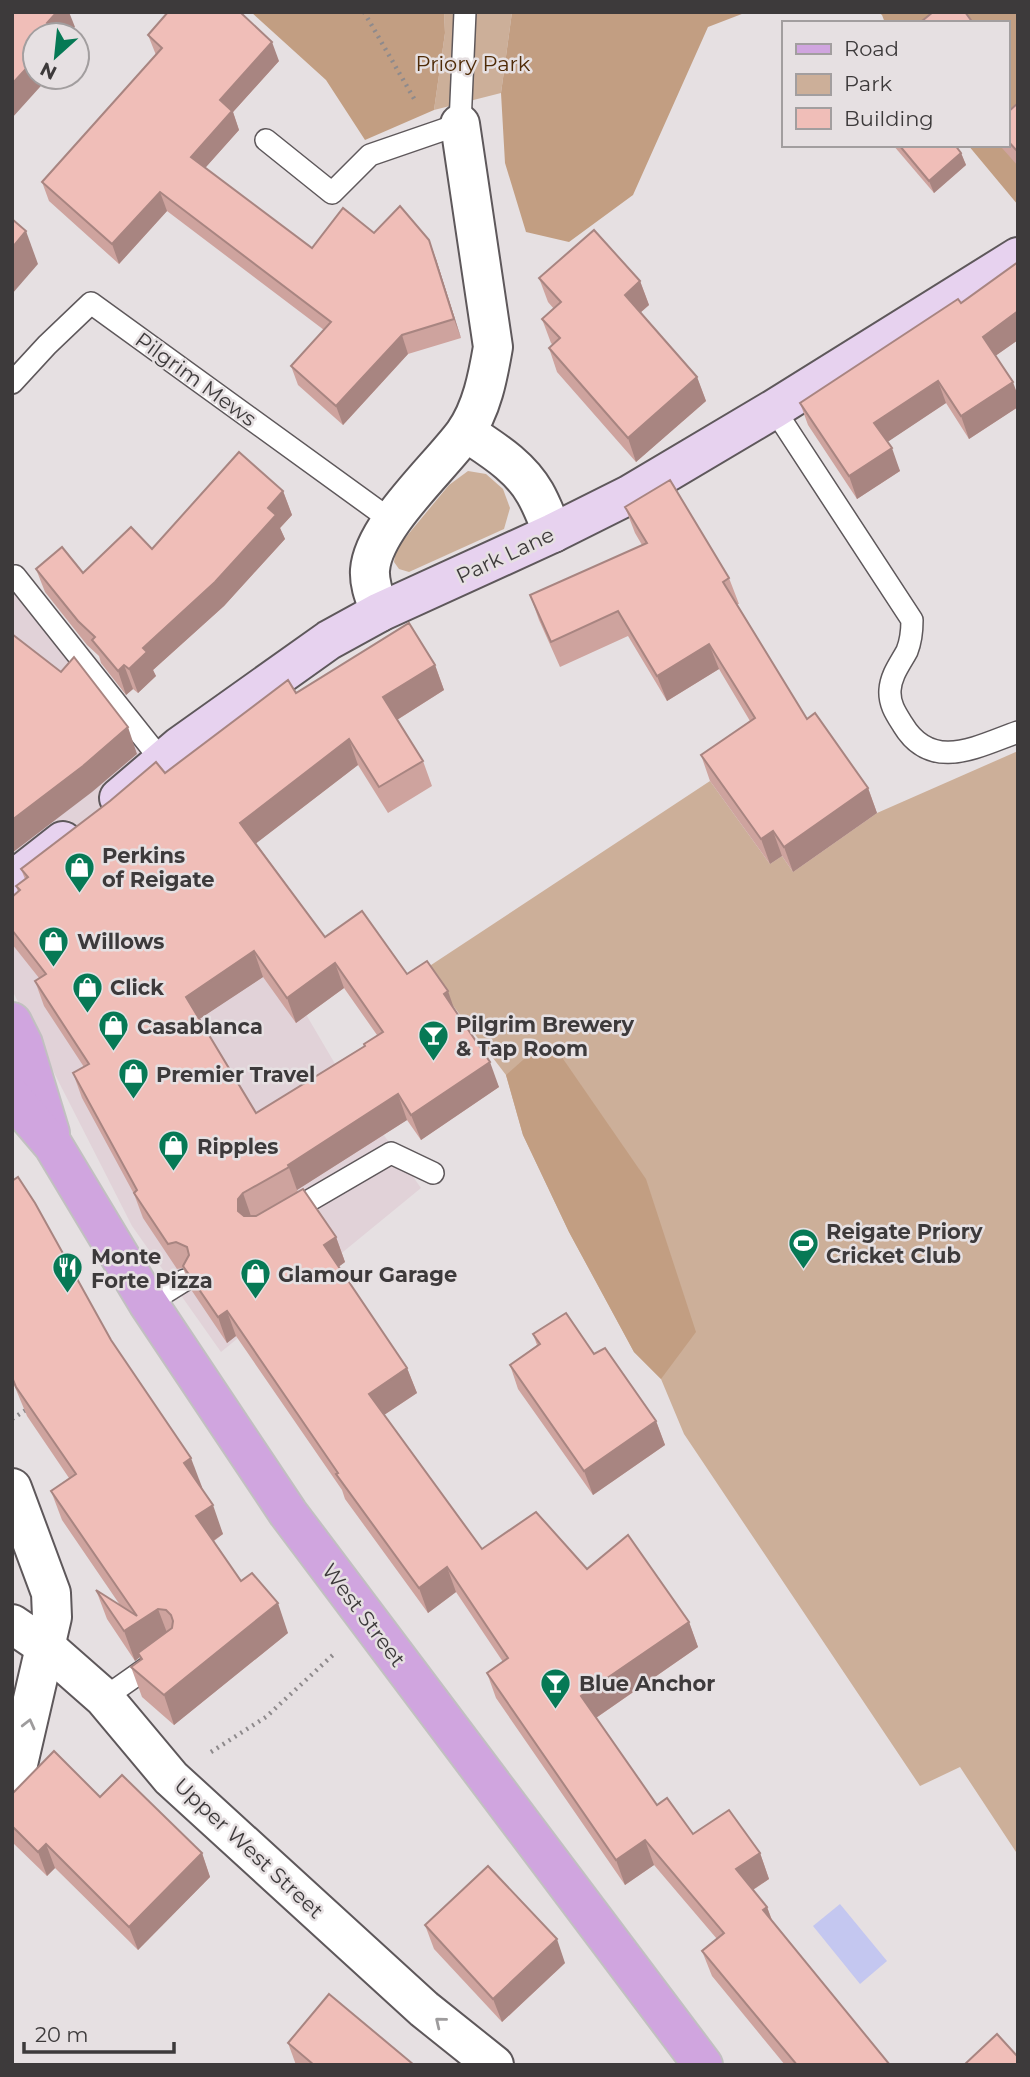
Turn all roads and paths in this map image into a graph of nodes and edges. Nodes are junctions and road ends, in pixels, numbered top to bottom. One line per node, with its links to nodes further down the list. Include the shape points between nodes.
1 (363, 12): 3 (path)
2 (465, 12): 3 (lane)
3 (447, 128): 4 (lane, via 370,155 332,193); 8 (street, via 493,347 489,373)
4 (266, 140)
5 (1018, 257): 7 (street, Park Lane)
6 (12, 383): 9 (lane, Pilgrim Mews, via 91,303)
7 (774, 409): 10 (street, Park Lane, via 629,495); 13 (lane, via 912,620 912,636 892,676 890,691 891,704 907,733 929,750 958,754)
8 (466, 432): 9 (street); 10 (street, via 521,473)
9 (393, 521): 12 (street, via 376,547 370,570)
10 (553, 533): 12 (street, Park Lane)
11 (15, 576): 14 (lane)
12 (380, 612): 14 (street, Park Lane, via 329,640)
13 (1018, 732)
14 (162, 761): 15 (street, Park Lane)
15 (13, 879)
16 (12, 1022): 18 (main road, West Street)
17 (12, 1097): 18 (main road, West Street)
18 (53, 1145): 22 (main road, West Street)
19 (433, 1173): 20 (lane, via 391,1153)
20 (271, 1223)
21 (185, 1280): 22 (lane)
22 (148, 1303): 26 (main road, West Street, via 288,1513)
23 (34, 1405): 24 (path)
24 (12, 1419)
25 (12, 1488): 28 (street, via 51,1593)
26 (367, 1619): 31 (path, via 266,1717); 34 (main road, West Street)
27 (12, 1624): 28 (street, Upper West Street)
28 (46, 1647): 30 (street, Upper West Street); 32 (street, one-way to 28)
29 (171, 1651): 30 (lane)
30 (104, 1698): 31 (street, Upper West Street)
31 (171, 1778): 33 (street, Upper West Street, one-way to 31, via 424,2009)
32 (12, 1790)
33 (494, 2065)
34 (703, 2065)

